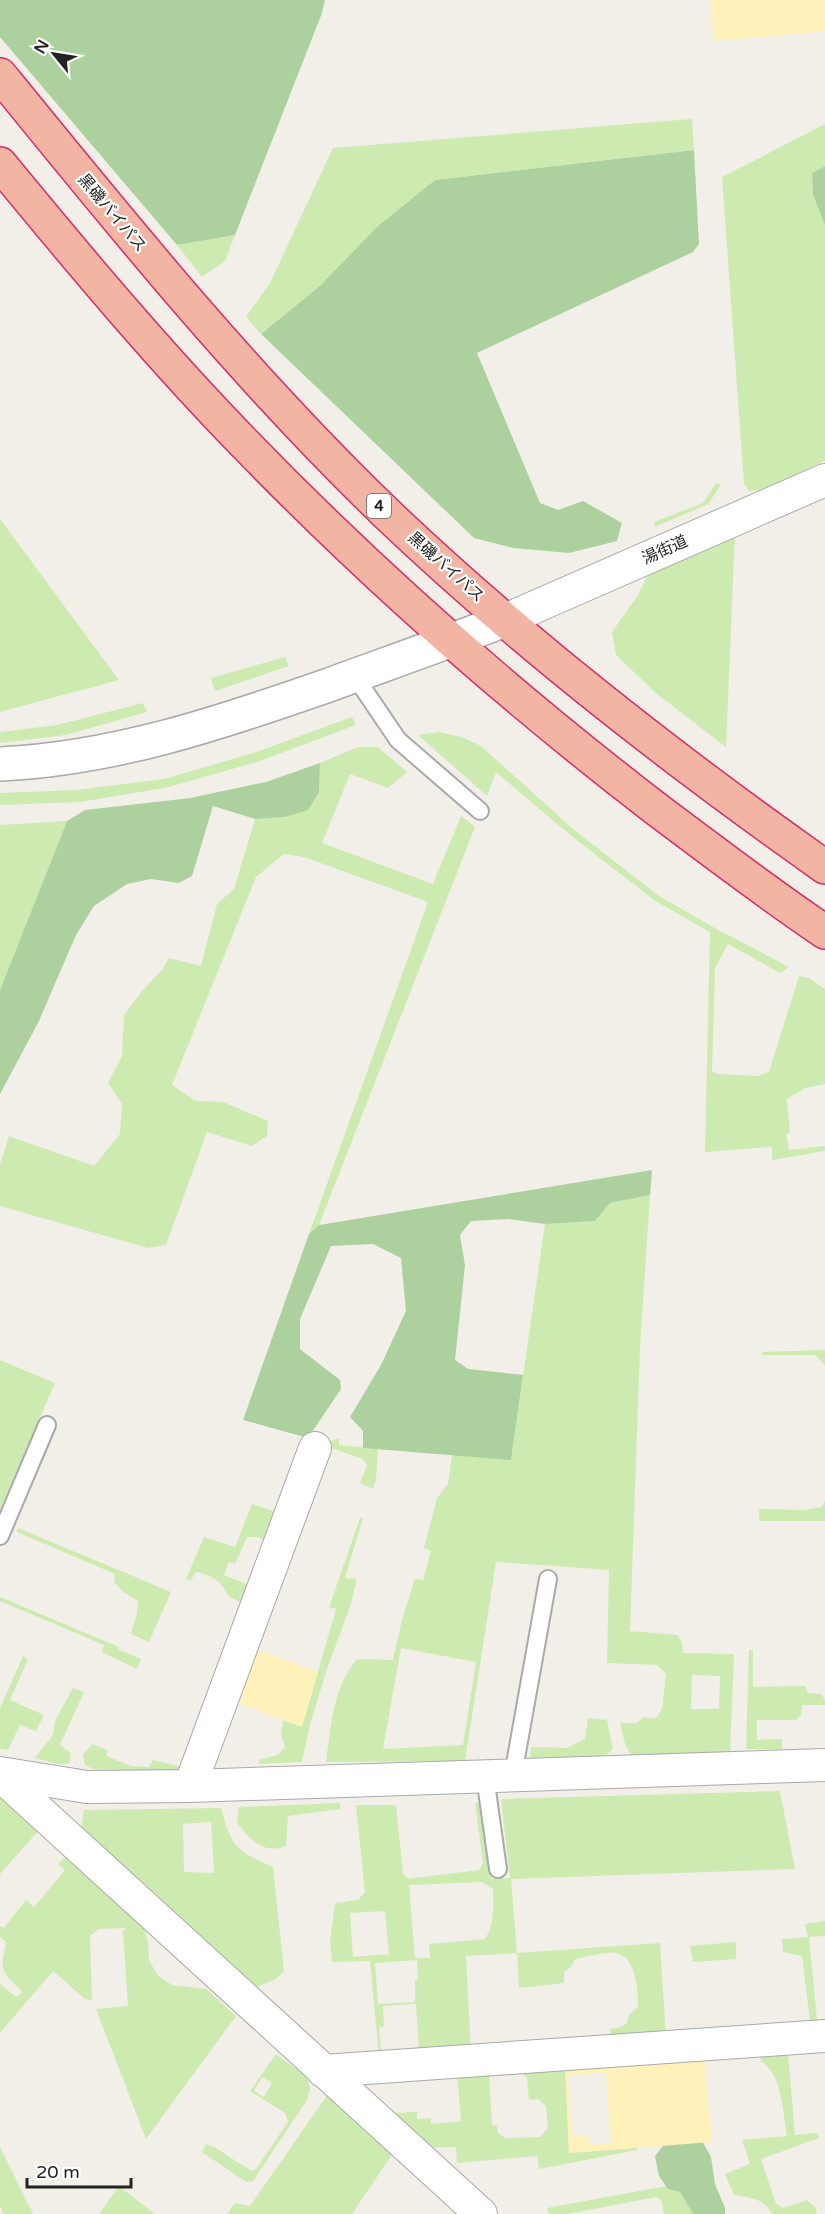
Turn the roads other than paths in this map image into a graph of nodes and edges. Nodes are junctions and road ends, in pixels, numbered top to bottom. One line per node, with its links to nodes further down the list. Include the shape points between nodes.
1 (0, 75): 4 (highway, 黒磯バイパス / 4, via 178,292 277,401 385,512)
2 (0, 164): 5 (highway, via 63,241 247,447)
3 (825, 480): 4 (street, 湯街道)
4 (505, 620): 5 (street); 9 (highway, 黒磯バイパス / 4, via 634,726)
5 (451, 641): 6 (street); 10 (highway, via 580,750 764,891)
6 (354, 675): 7 (street, via 178,734 111,750); 8 (lane, via 398,740)
7 (0, 764)
8 (480, 812)
9 (825, 867)
10 (825, 932)
11 (47, 1425): 13 (lane)
12 (315, 1448): 18 (street)
13 (0, 1536)
14 (548, 1579): 17 (lane)
15 (825, 1765): 17 (street)
16 (0, 1774): 18 (street, via 87,1787); 21 (street)
17 (499, 1776): 18 (street); 19 (lane)
18 (190, 1786)
19 (498, 1869)
20 (825, 2036): 21 (street)
21 (323, 2071): 22 (street)
22 (481, 2214)

